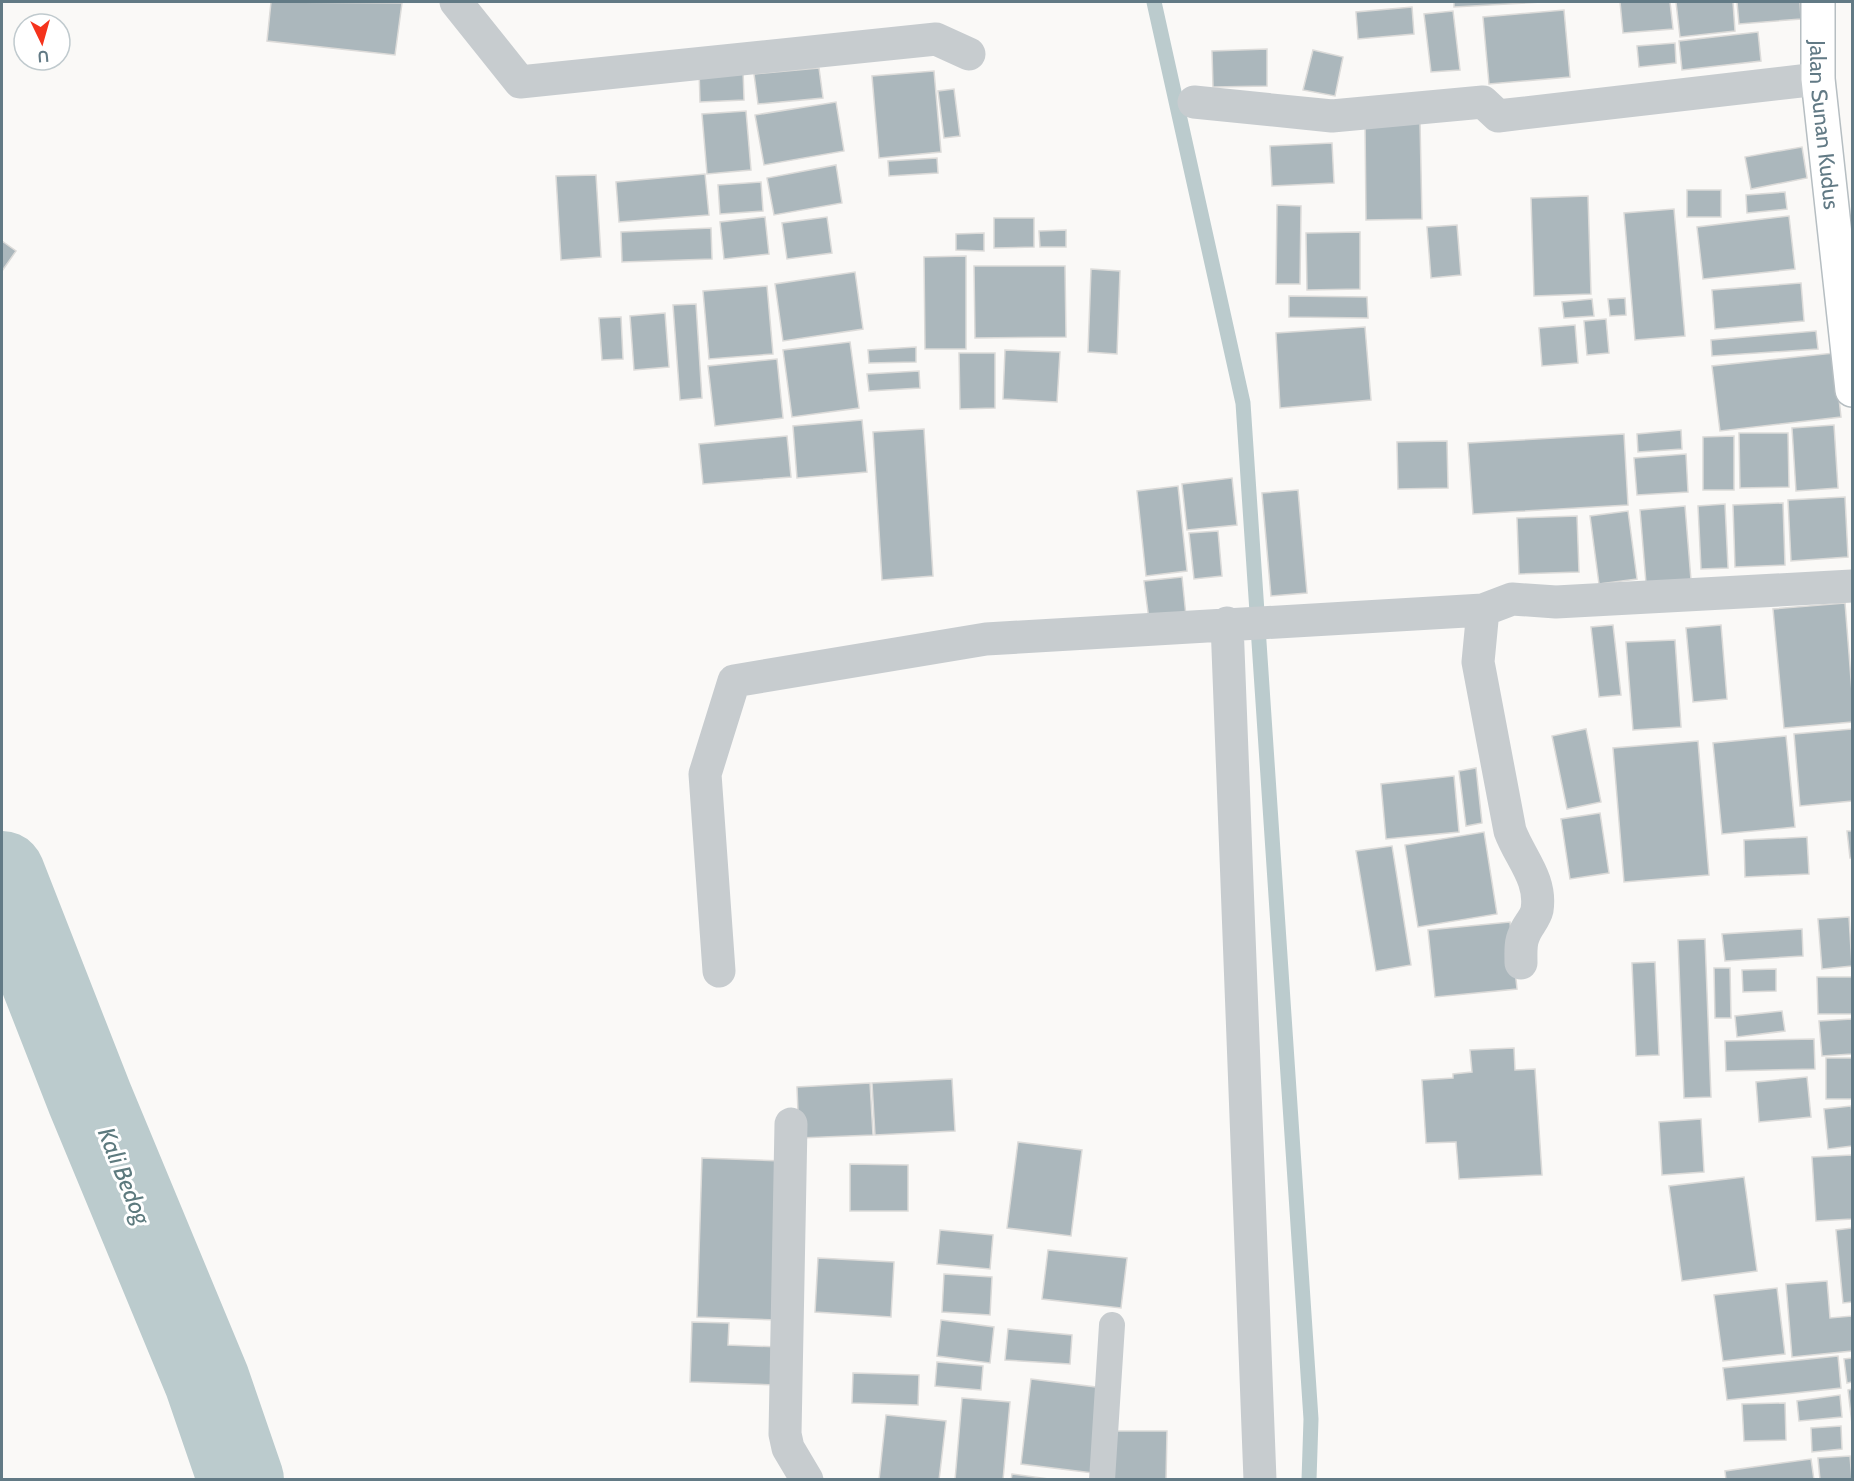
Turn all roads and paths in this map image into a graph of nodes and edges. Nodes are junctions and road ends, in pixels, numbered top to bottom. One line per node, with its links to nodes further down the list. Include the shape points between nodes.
1 (456, 2): 3 (street, via 520,82 936,39)
2 (1818, 2): 4 (street, Jalan Sunan Kudus)
3 (969, 54)
4 (1818, 80): 5 (street, via 1498,116 1483,102 1332,116); 6 (street, Jalan Sunan Kudus)
5 (1194, 102)
6 (1852, 390)
7 (1852, 586): 8 (street, via 1556,602 1512,599)
8 (1484, 610): 9 (street); 10 (street, via 1478,662 1510,831 1536,883 1537,910 1523,936)
9 (1227, 623): 11 (street, via 986,639 734,681 705,774); 16 (street)
10 (1521, 963)
11 (718, 971)
12 (790, 1124): 14 (street, via 785,1434 788,1448)
13 (1112, 1325): 15 (lane)
14 (807, 1479)
15 (1102, 1479)
16 (1260, 1479)

